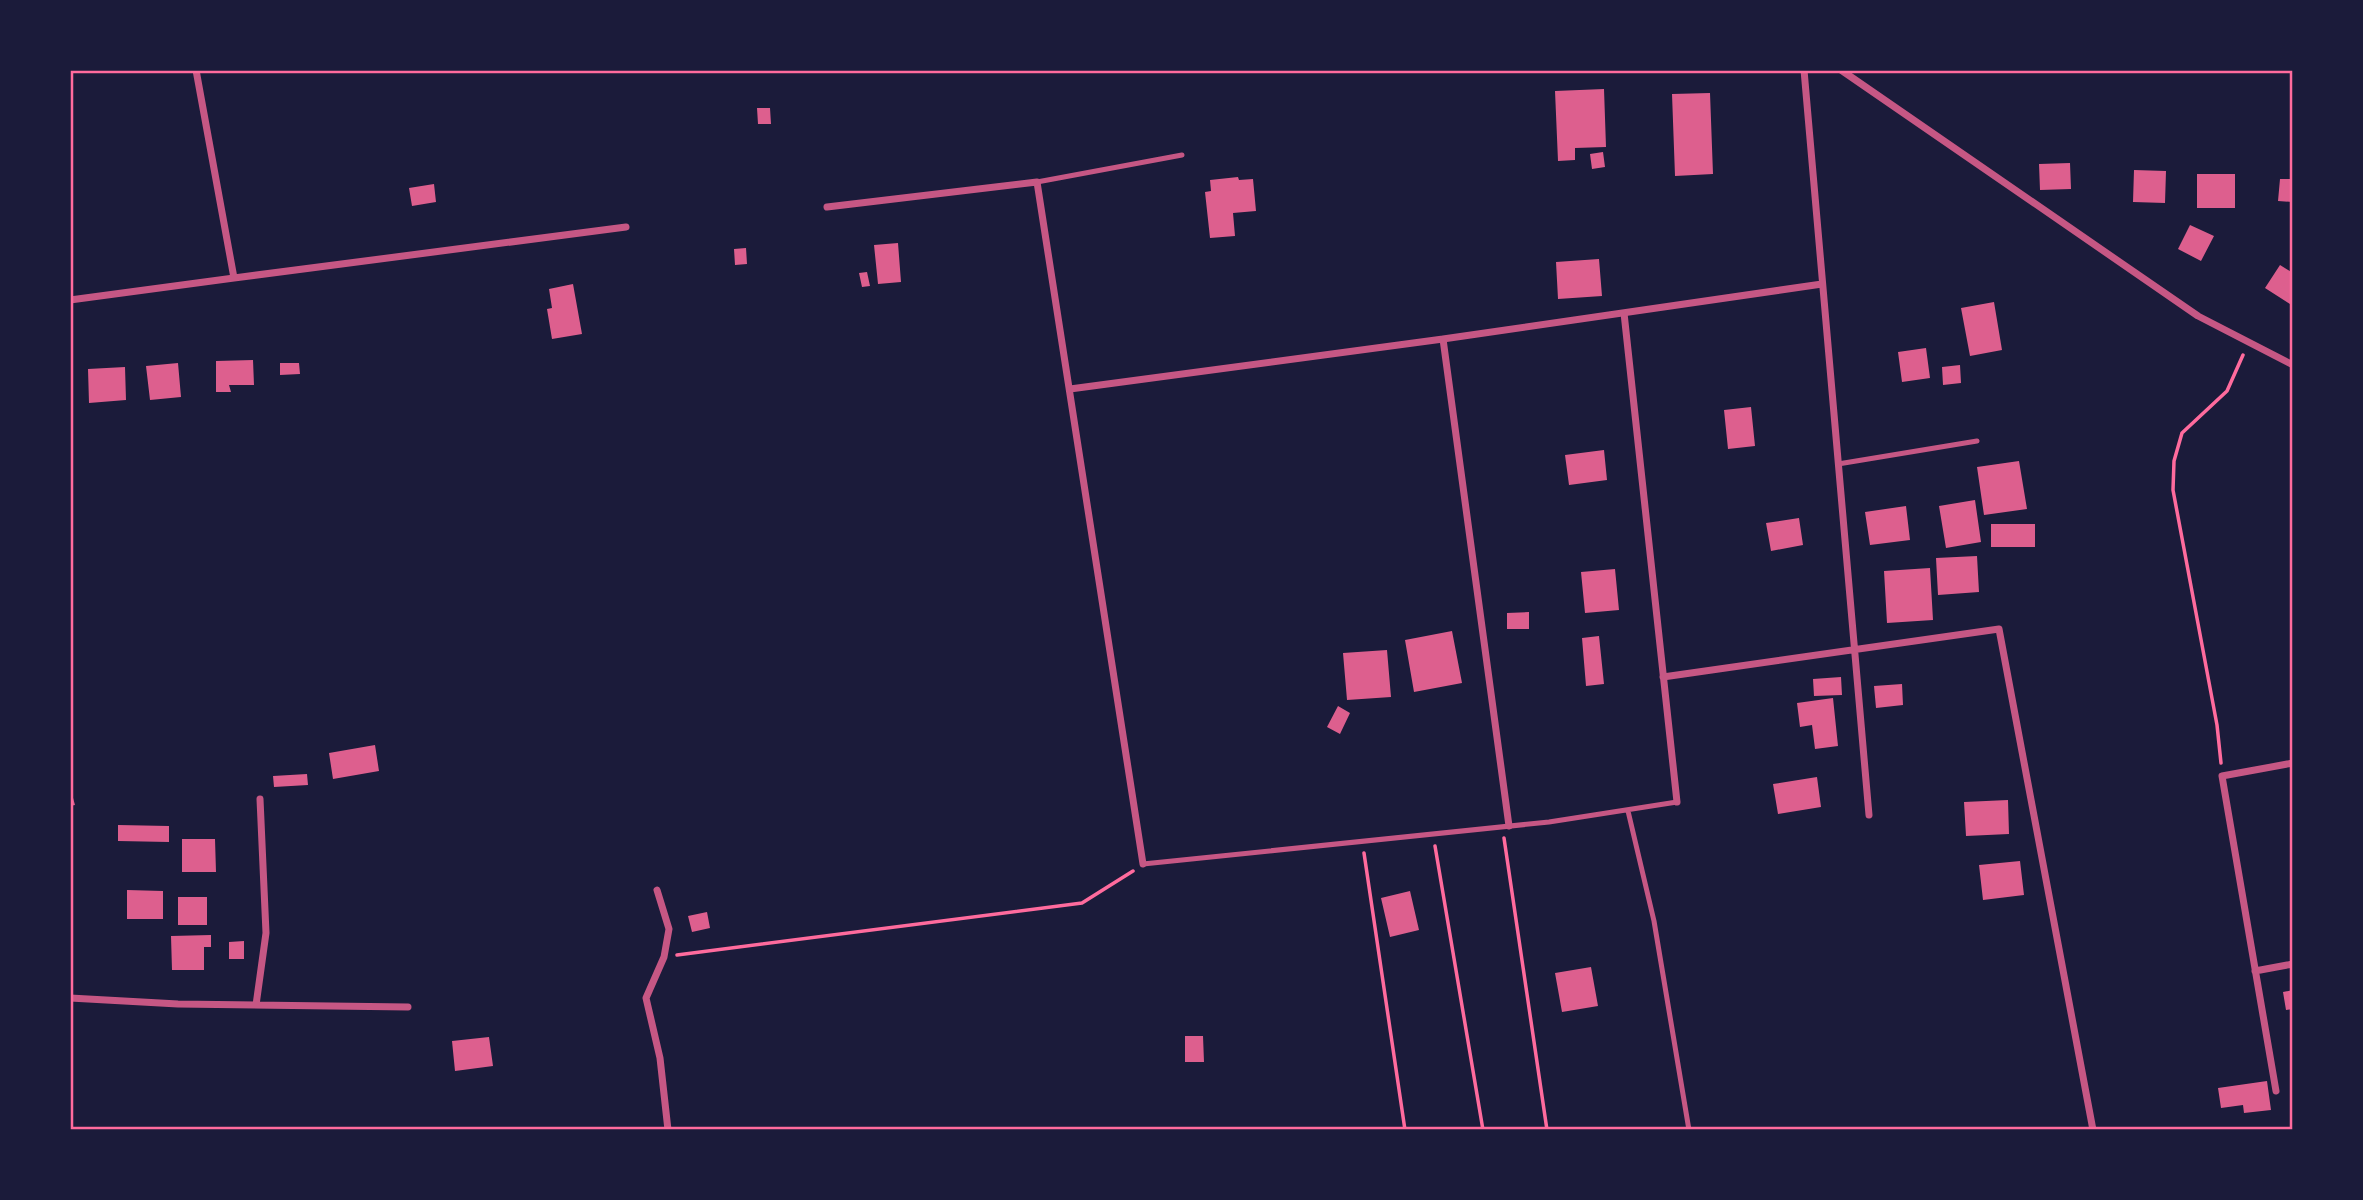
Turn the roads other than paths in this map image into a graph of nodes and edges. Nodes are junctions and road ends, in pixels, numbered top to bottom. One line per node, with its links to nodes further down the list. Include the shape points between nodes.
1 (196, 70): 8 (street)
2 (1804, 70): 9 (street)
3 (1841, 70): 13 (street, via 2197,316)
4 (1182, 155): 5 (lane)
5 (1037, 183): 6 (street); 14 (street)
6 (827, 207)
7 (626, 226): 8 (street)
8 (234, 278): 10 (street)
9 (1822, 284): 11 (street); 16 (street)
10 (70, 300)
11 (1624, 313): 12 (street); 18 (street)
12 (1443, 339): 14 (street); 24 (street)
13 (2293, 365)
14 (1070, 389): 25 (street)
15 (1976, 441): 16 (lane)
16 (1838, 464): 17 (street)
17 (1854, 648): 18 (street); 23 (street); 35 (street, via 1999,629)
18 (1663, 677): 21 (street)
19 (2293, 763): 28 (street, via 2222,776)
20 (260, 799): 30 (street, via 266,933)
21 (1676, 802): 22 (lane)
22 (1628, 811): 24 (lane); 34 (lane, via 1654,921)
23 (1869, 815)
24 (1505, 826): 25 (lane)
25 (1143, 864)
26 (657, 890): 33 (street, via 669,929 664,957 646,998 660,1058)
27 (2293, 964): 28 (street)
28 (2255, 971): 32 (street)
29 (70, 998): 30 (street)
30 (256, 1005): 31 (street)
31 (408, 1007)
32 (2276, 1091)
33 (668, 1130)
34 (1689, 1130)
35 (2093, 1130)

